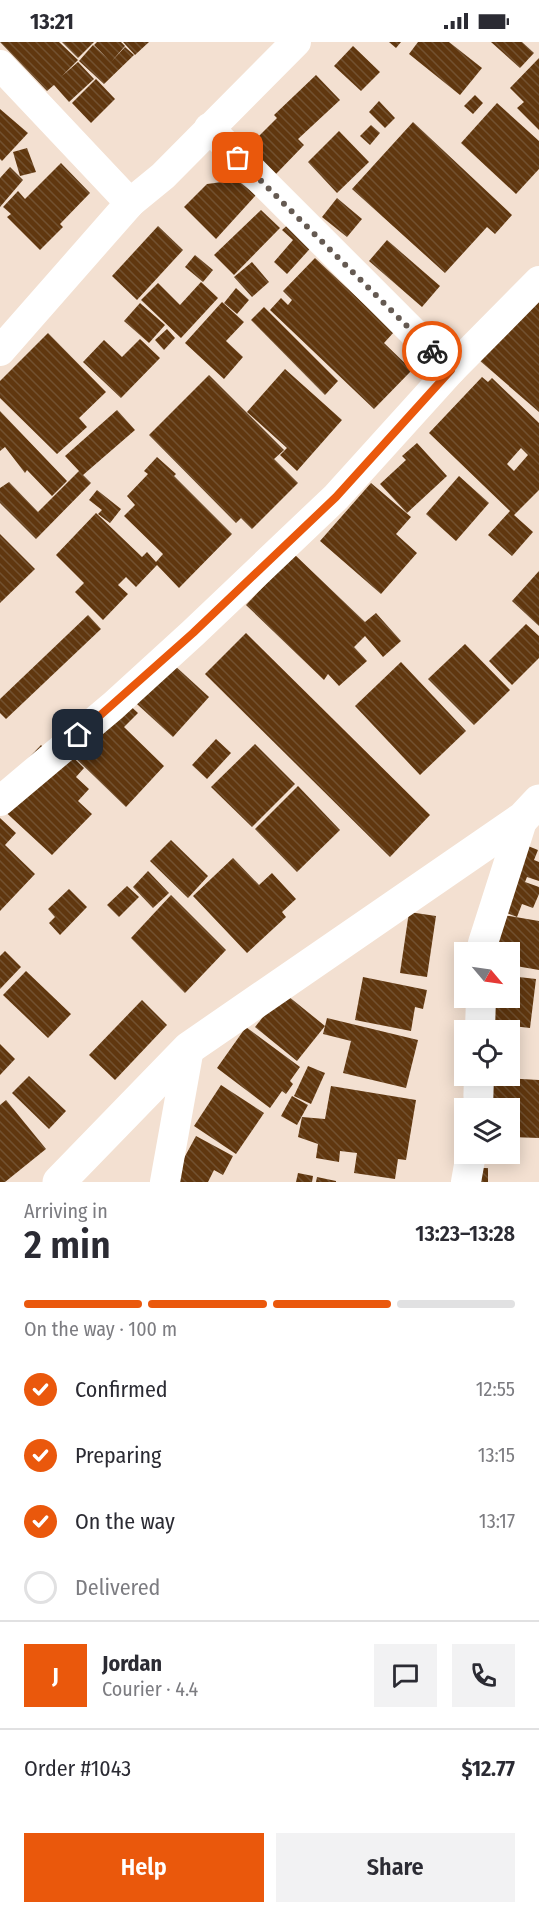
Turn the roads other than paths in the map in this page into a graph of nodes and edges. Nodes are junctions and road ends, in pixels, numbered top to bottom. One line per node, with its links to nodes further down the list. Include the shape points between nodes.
1 (296, 42): 3 (street)
2 (0, 65): 4 (street)
3 (208, 128): 4 (street, via 163,176); 7 (street)
4 (130, 203): 6 (street)
5 (539, 281): 7 (street)
6 (0, 351)
7 (451, 370): 8 (street, via 336,497 113,706)
8 (0, 801)
9 (531, 810): 10 (street); 11 (main road)
10 (483, 942)
11 (189, 1048): 13 (main road); 14 (street)
12 (469, 1164): 15 (street)
13 (58, 1182)
14 (165, 1182)
15 (466, 1182)

